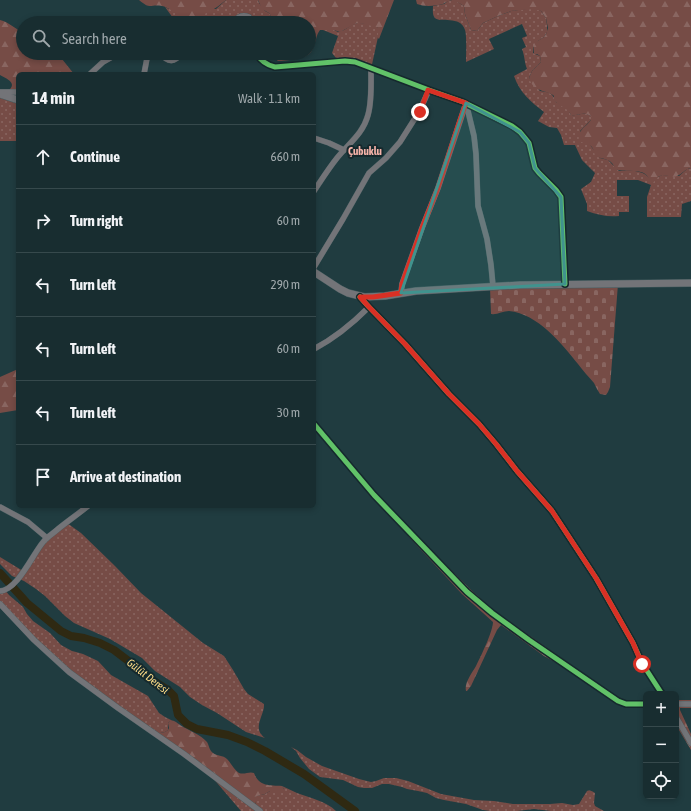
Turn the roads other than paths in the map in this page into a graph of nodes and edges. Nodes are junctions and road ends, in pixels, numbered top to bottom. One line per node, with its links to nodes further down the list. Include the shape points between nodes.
1 (107, 60): 5 (street)
2 (147, 60): 6 (street)
3 (262, 60): 4 (street, via 275,67 345,61)
4 (371, 69): 7 (street); 13 (street, via 369,114 359,134)
5 (92, 72)
6 (144, 72)
7 (428, 90): 11 (street); 15 (street, via 420,112 400,142 369,173)
8 (16, 92): 9 (street)
9 (0, 93): 10 (street)
10 (16, 99)
11 (466, 103): 17 (street, via 520,132 529,143 539,173 560,197); 19 (street, via 474,136 478,206 487,239); 20 (street)
12 (316, 139): 13 (street)
13 (344, 150): 14 (street)
14 (316, 188)
15 (316, 264)
16 (316, 273): 21 (street, via 340,289)
17 (565, 284): 18 (street); 19 (street)
18 (691, 284)
19 (493, 286): 20 (street)
20 (401, 293): 21 (street)
21 (360, 297): 22 (street)
22 (369, 307): 23 (street, via 341,332); 30 (street, via 479,424 552,511 596,578 642,664)
23 (316, 349)
24 (316, 426): 31 (street, via 374,495 467,592 529,640 618,701 626,704)
25 (0, 506): 27 (street, via 28,522)
26 (85, 508): 27 (street)
27 (47, 538): 28 (street, via 18,578 8,588)
28 (0, 591)
29 (0, 604): 36 (street, via 69,672)
30 (660, 691)
31 (643, 704)
32 (679, 704): 33 (street)
33 (691, 704)
34 (679, 723): 35 (street)
35 (691, 743)
36 (260, 811)

